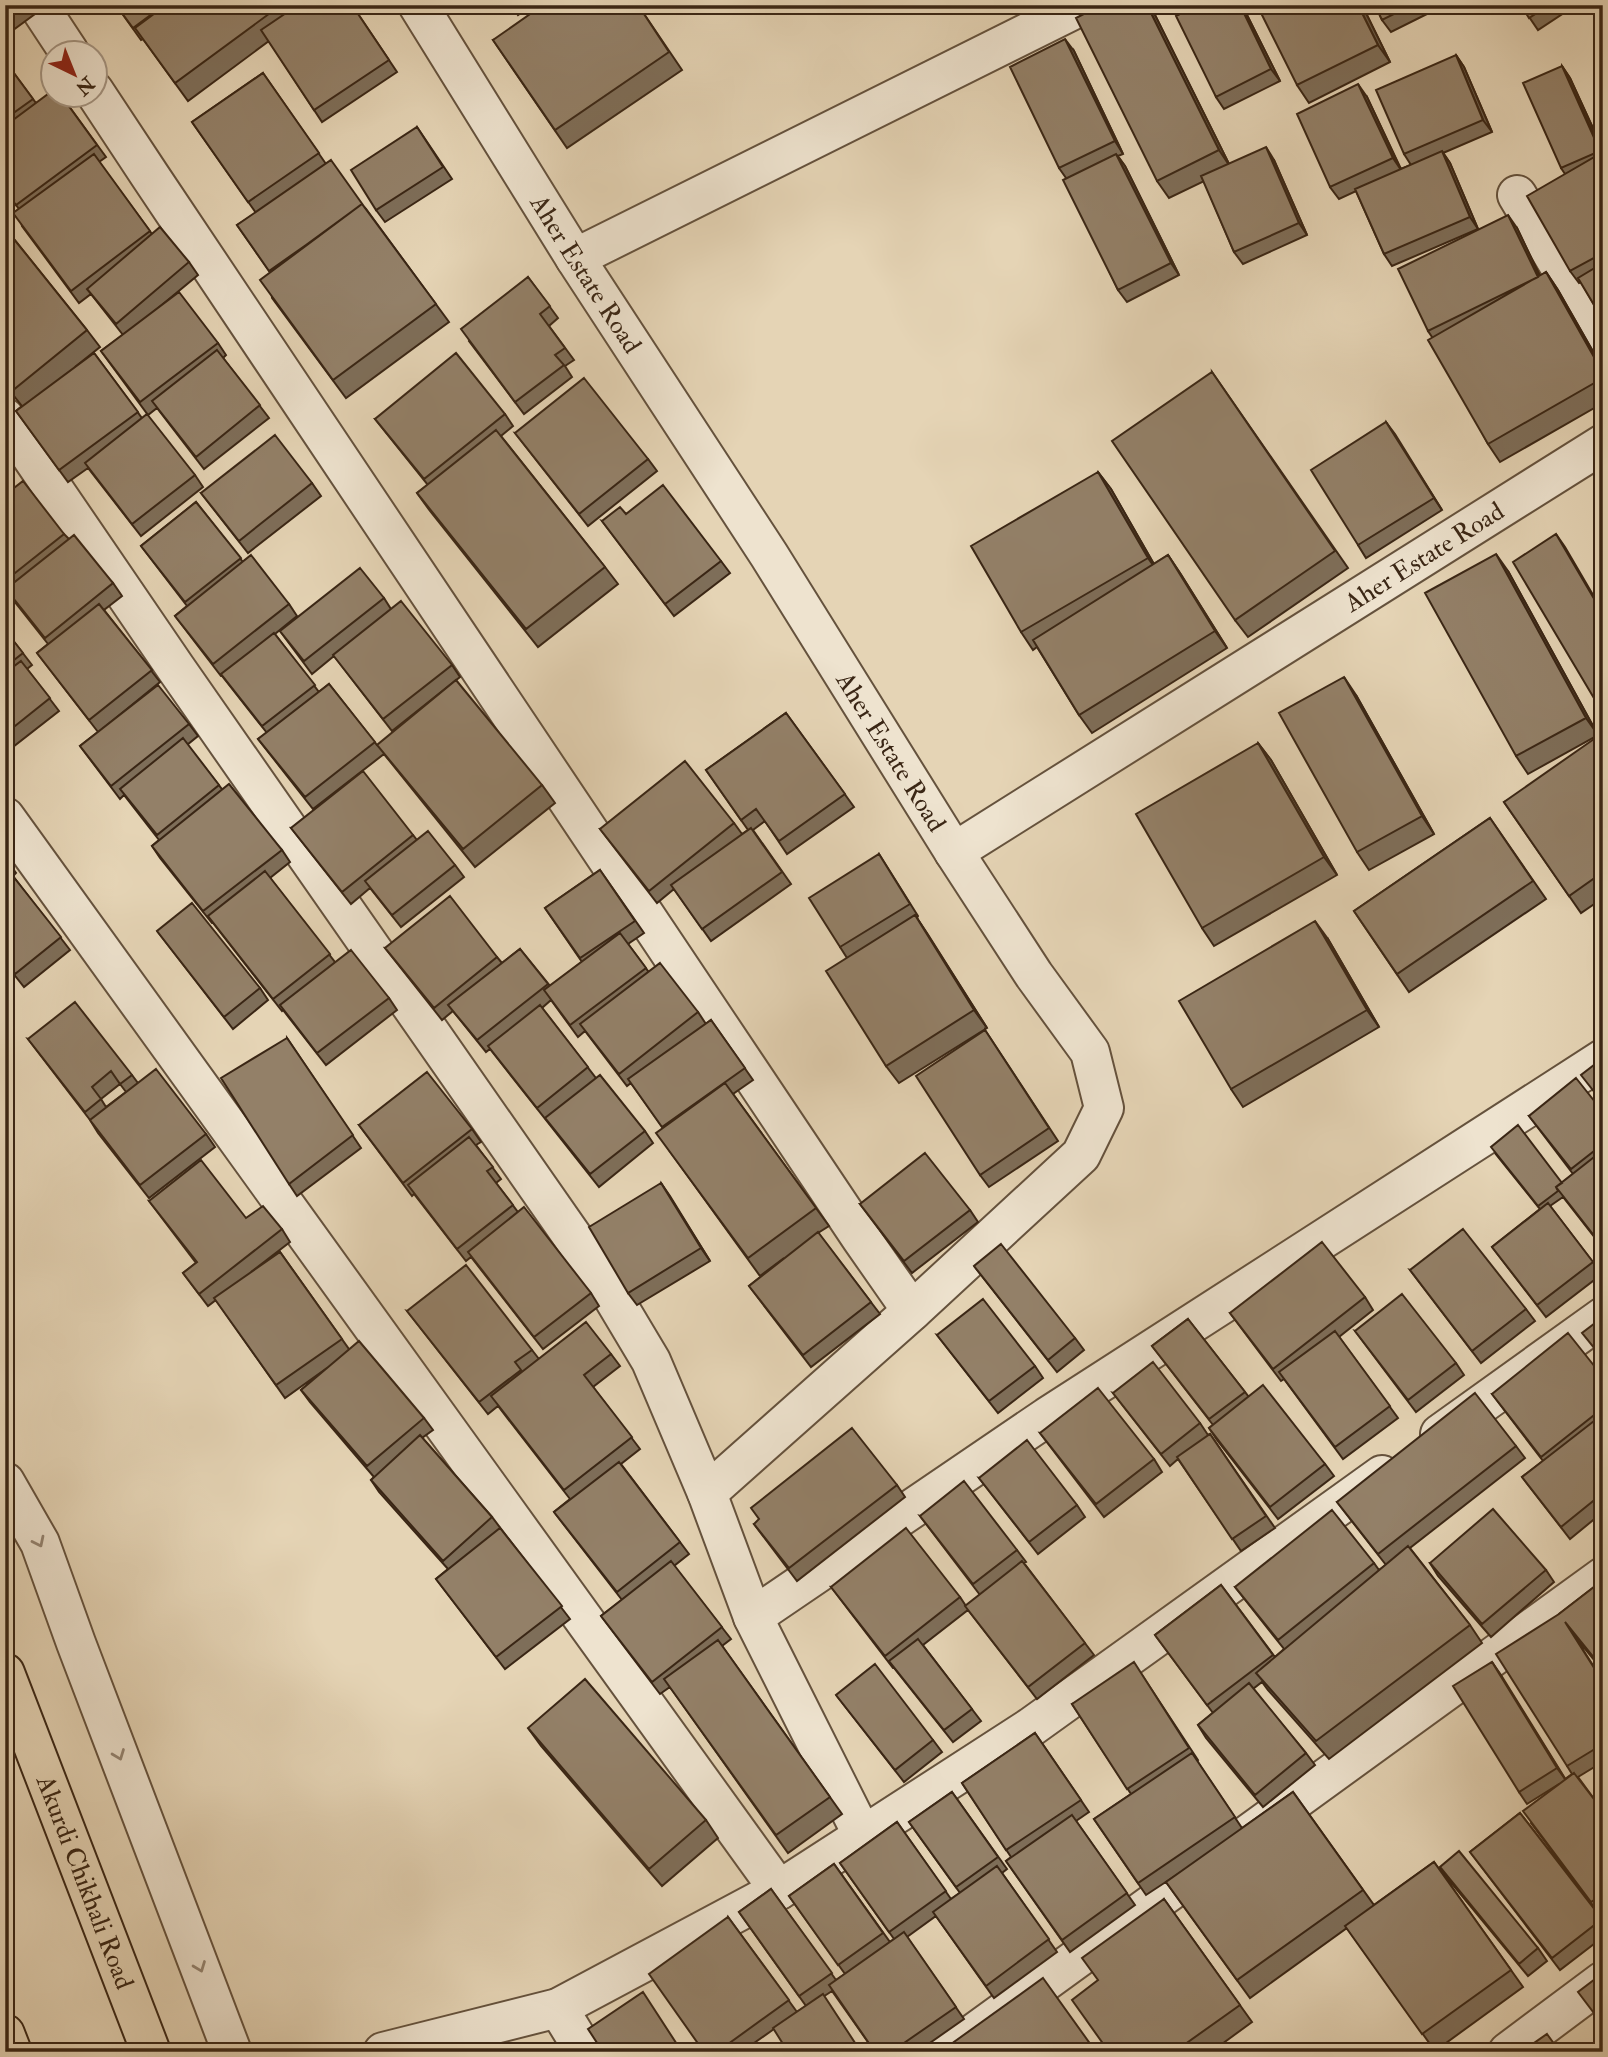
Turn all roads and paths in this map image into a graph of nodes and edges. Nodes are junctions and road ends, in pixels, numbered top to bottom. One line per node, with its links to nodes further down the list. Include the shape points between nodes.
1 (38, 5): 4 (street)
2 (418, 5): 7 (street, Aher Estate Road)
3 (1083, 5): 7 (street)
4 (60, 38)
5 (105, 108): 14 (street)
6 (1517, 195): 8 (street)
7 (575, 258): 12 (street, Aher Estate Road, via 769,555)
8 (1603, 339)
9 (5, 418): 17 (street, via 602,1279 651,1361)
10 (1603, 444): 12 (street, Aher Estate Road)
11 (5, 817): 22 (street)
12 (954, 852): 14 (street, via 1090,1052 1104,1108 1081,1155)
13 (1603, 1059): 19 (street, via 1047,1417)
14 (912, 1311): 17 (street)
15 (1603, 1317): 21 (street, via 1031,1727)
16 (5, 1482): 28 (street, one-way to 28, via 40,1543)
17 (707, 1493): 19 (street)
18 (1603, 1577): 31 (street)
19 (753, 1617): 21 (street)
20 (5, 1673): 27 (main road, Akurdi Chikhali Road)
21 (863, 1836): 22 (street)
22 (779, 1890): 24 (street)
23 (1603, 1981): 32 (street)
24 (558, 2008): 29 (street); 30 (street)
25 (5, 2034): 26 (main road)
26 (12, 2052)
27 (150, 2052)
28 (232, 2052)
29 (383, 2052)
30 (585, 2052)
31 (948, 2052)
32 (1508, 2052)

